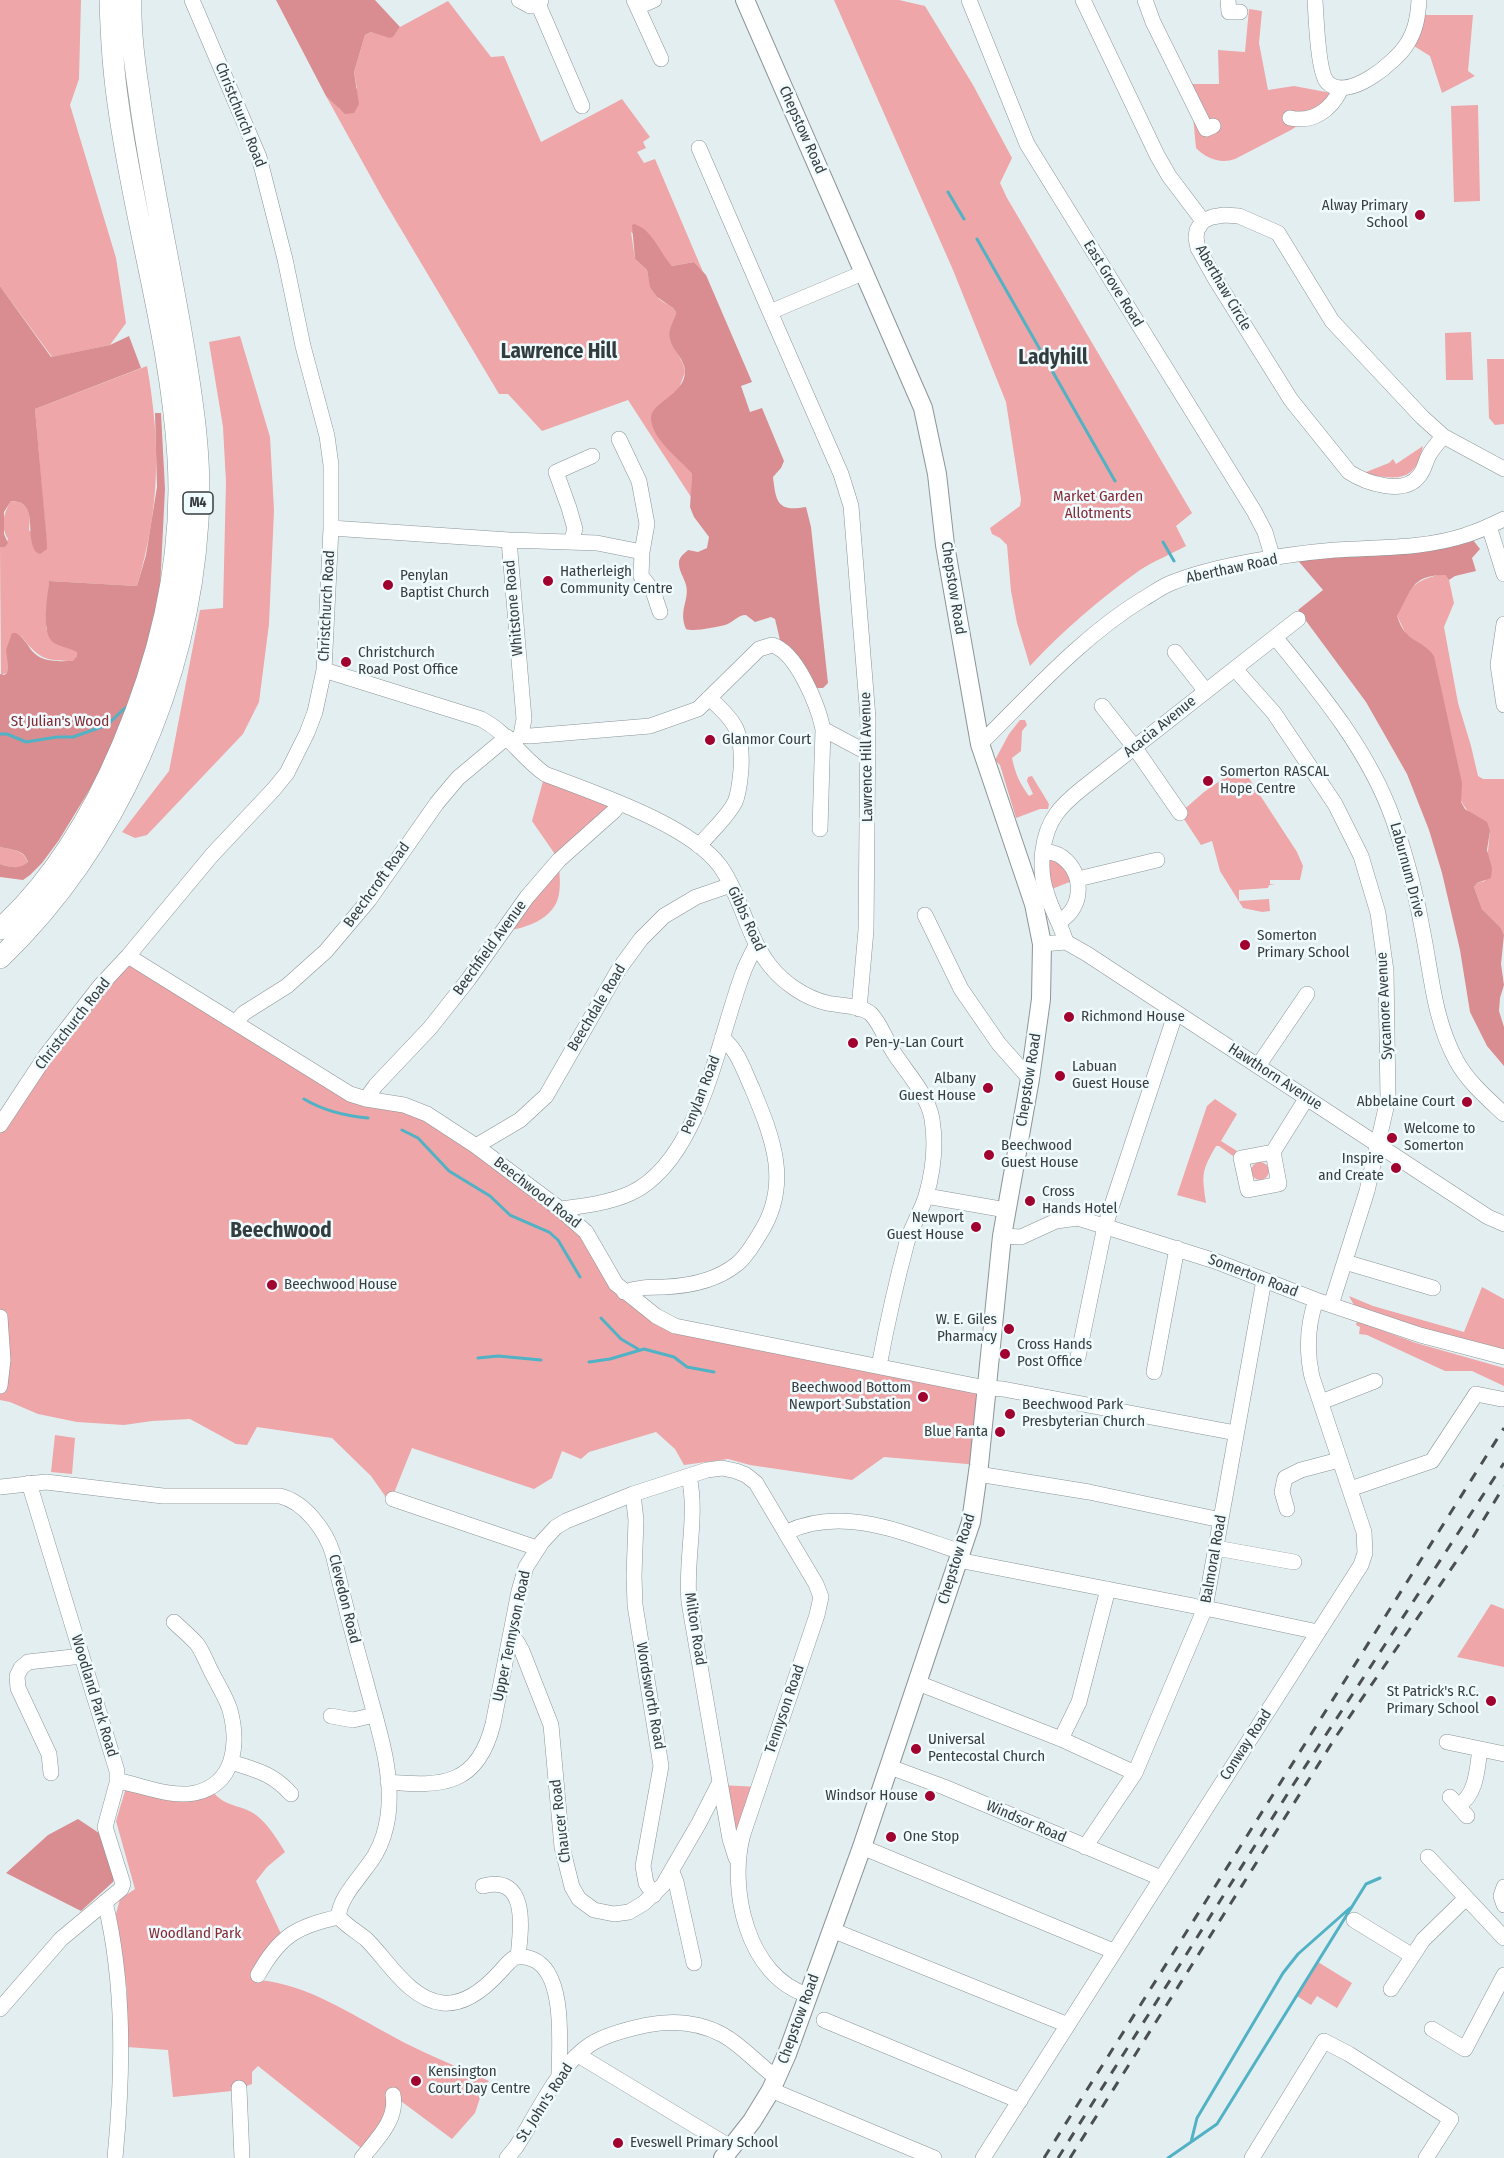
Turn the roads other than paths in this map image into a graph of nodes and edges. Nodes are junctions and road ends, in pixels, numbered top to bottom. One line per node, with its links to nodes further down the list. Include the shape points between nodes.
1 (110, 0): 63 (highway, M4, via 118,105 172,401 178,458 174,563 153,666 116,760 66,851 15,916)
2 (131, 0): 68 (highway, M4, via 147,154 191,395 198,468 194,569 173,664 154,722 127,783 83,861 30,929)
3 (192, 0): 31 (street, Christchurch Road, via 259,157 327,436)
4 (519, 0): 13 (street, via 530,6)
5 (654, 0): 14 (street)
6 (745, 0): 23 (main road, Chepstow Road)
7 (969, 0): 35 (street, East Grove Road, via 1027,144 1254,511)
8 (1083, 0): 22 (street, via 1168,176)
9 (1145, 0): 20 (street, via 1206,129)
10 (1228, 0): 15 (street, via 1229,12)
11 (1314, 0): 17 (street, via 1321,69 1327,82)
12 (1419, 0): 17 (street, via 1417,25 1401,53 1375,74)
13 (540, 3): 18 (street)
14 (636, 4): 16 (street)
15 (1240, 12)
16 (661, 59)
17 (1341, 89): 19 (street, via 1332,104 1319,114 1305,120)
18 (582, 106)
19 (1290, 118)
20 (1213, 126)
21 (699, 148): 24 (street, Lawrence Hill Avenue)
22 (1203, 220): 25 (street, Aberthaw Circle, via 1239,216 1278,233 1332,321); 25 (street, Aberthaw Circle, via 1197,230 1198,248 1216,280 1291,400 1348,472 1372,483 1406,485 1417,479)
23 (865, 272): 24 (street); 50 (main road, Chepstow Road, via 923,408)
24 (770, 312): 52 (street, Lawrence Hill Avenue, via 841,474 851,506)
25 (1443, 436): 28 (street, Aberthaw Circle)
26 (619, 439): 34 (street, via 639,481 647,524)
27 (592, 456): 33 (street, via 556,472 575,529)
28 (1504, 469)
29 (1504, 519): 30 (street, Aberthaw Road)
30 (1489, 526): 35 (street, Aberthaw Road, via 1425,544); 36 (street)
31 (331, 528): 32 (street, Whitstone Road); 43 (street, Christchurch Road)
32 (509, 540): 33 (street); 49 (street, Whitstone Road, via 524,719)
33 (571, 542): 34 (street)
34 (642, 552): 37 (street, via 641,576 653,591)
35 (1273, 559): 50 (street, Aberthaw Road, via 1170,584 1124,611)
36 (1504, 573)
37 (660, 612)
38 (1298, 619): 40 (street, Acacia Avenue)
39 (1504, 624): 46 (street, via 1498,665)
40 (1275, 637): 42 (street, Acacia Avenue); 78 (street, Laburnum Drive, via 1337,717 1374,777 1392,816 1414,888 1439,1022 1456,1062)
41 (1175, 652): 44 (street)
42 (1235, 669): 44 (street, Acacia Avenue); 80 (street, Sycamore Avenue, via 1275,712 1335,804 1362,856 1378,913 1386,971 1388,1099)
43 (324, 670): 49 (street, Gibbs Road, via 481,719); 67 (street, Christchurch Road, via 308,733 287,773)
44 (1205, 690): 51 (street, Acacia Avenue)
45 (709, 698): 48 (street, via 759,649 768,645 779,647 788,654 808,689); 49 (street, via 698,709 651,726); 56 (street, via 726,712 740,734 740,780 736,801)
46 (1504, 705)
47 (1102, 706): 51 (street)
48 (823, 729): 52 (street); 55 (street)
49 (514, 738): 53 (street, Gibbs Road, via 545,774); 72 (street, Beechcroft Road, via 458,778 369,900 326,951 287,986)
50 (980, 744): 65 (main road, Chepstow Road, via 1034,904)
51 (1135, 748): 54 (street); 57 (street, Acacia Avenue, via 1083,787 1056,814)
52 (868, 753): 70 (street, Lawrence Hill Avenue, via 866,930)
53 (620, 803): 56 (street, Gibbs Road); 76 (street, Beechfield Avenue, via 559,860 527,897 430,1028)
54 (1180, 813)
55 (820, 829)
56 (699, 846): 60 (street, Gibbs Road, via 719,866)
57 (1044, 850): 59 (street, via 1063,858); 62 (street, Acacia Avenue, via 1044,886)
58 (1156, 860): 59 (street)
59 (1078, 879): 62 (street, via 1074,908)
60 (730, 885): 66 (street, Gibbs Road); 81 (street, Beechdale Road, via 688,901 656,923 619,969 546,1096 520,1120)
61 (925, 915): 75 (street, via 961,989 999,1044)
62 (1060, 921): 64 (street, Acacia Avenue)
63 (0, 929)
64 (1066, 942): 65 (street); 71 (street, Hawthorn Avenue)
65 (1042, 944): 75 (main road, Chepstow Road, via 1041,999)
66 (756, 945): 70 (street, Gibbs Road, via 787,984 825,1003); 73 (street, Penylan Road)
67 (128, 956): 72 (street, Beechwood Road); 79 (street, Christchurch Road, via 47,1054)
68 (0, 958)
69 (1307, 994): 74 (street)
70 (859, 1009): 83 (street, via 873,1016 932,1117 932,1164)
71 (1176, 1012): 74 (street, Hawthorn Avenue); 87 (street)
72 (236, 1022): 76 (street, Beechwood Road, via 351,1094)
73 (722, 1038): 84 (street, Penylan Road, via 698,1109 666,1165 628,1194); 93 (street, via 737,1054 771,1139 778,1173 772,1210 751,1247 722,1274 691,1285 639,1287)
74 (1257, 1066): 77 (street, Hawthorn Avenue)
75 (1030, 1079): 85 (main road, Chepstow Road)
76 (366, 1099): 81 (street, Beechwood Road, via 404,1105 427,1114)
77 (1306, 1099): 80 (street, Hawthorn Avenue); 82 (street)
78 (1504, 1114)
79 (0, 1125)
80 (1379, 1144): 86 (street, Hawthorn Avenue); 90 (street, Sycamore Avenue)
81 (476, 1146): 84 (street, Beechwood Road)
82 (1273, 1152)
83 (926, 1196): 85 (street); 98 (street, via 908,1239)
84 (560, 1209): 93 (street, Beechwood Road, via 586,1232 609,1274)
85 (1006, 1210): 88 (main road, Chepstow Road)
86 (1504, 1224)
87 (1105, 1226): 88 (street, Somerton Road, via 1078,1218 1056,1221 1021,1237); 89 (street, Somerton Road); 96 (street)
88 (1002, 1236): 102 (main road, Chepstow Road)
89 (1177, 1248): 91 (street, Somerton Road); 99 (street)
90 (1345, 1262): 92 (street); 94 (street, Sycamore Avenue)
91 (1264, 1280): 94 (street, Somerton Road); 105 (street, Balmoral Road)
92 (1433, 1288)
93 (624, 1292): 98 (street, Beechwood Road, via 675,1326)
94 (1324, 1303): 97 (street, Somerton Road, via 1420,1335); 104 (street, Conway Road, via 1308,1327 1308,1357)
95 (0, 1317): 101 (street)
96 (1078, 1357)
97 (1504, 1357)
98 (879, 1366): 102 (street, Beechwood Road)
99 (1154, 1372)
100 (1375, 1381): 104 (street)
101 (0, 1386)
102 (986, 1388): 105 (street, Beechwood Road); 107 (main road, Chepstow Road)
103 (1500, 1399): 111 (street, via 1472,1390 1432,1461)
104 (1321, 1402): 106 (street, Conway Road)
105 (1236, 1433): 115 (street, Balmoral Road)
106 (1339, 1460): 111 (street, Conway Road); 114 (street, via 1285,1478 1282,1492)
107 (978, 1474): 115 (street); 119 (main road, Chepstow Road, via 970,1522)
108 (689, 1476): 112 (street, Upper Tennyson Road); 116 (street, Tennyson Road, via 722,1468 746,1475 756,1483); 140 (street, Milton Road, via 689,1602)
109 (29, 1483): 110 (street, Clevedon Road); 126 (street, Woodland Park Road); 128 (street, Clevedon Road, via 164,1496 268,1495 292,1500 312,1519 330,1547)
110 (0, 1487)
111 (1350, 1489): 124 (street, Conway Road, via 1364,1533 1365,1553)
112 (633, 1494): 117 (street, Upper Tennyson Road, via 566,1521); 151 (street, Wordsworth Road, via 634,1598 660,1759 644,1866 646,1883)
113 (393, 1499): 117 (street)
114 (1287, 1509)
115 (1221, 1520): 118 (street, Balmoral Road)
116 (787, 1532): 119 (street, via 820,1523 866,1522); 146 (street, Tennyson Road, via 816,1584 820,1604)
117 (537, 1548): 125 (street, Upper Tennyson Road, via 523,1574)
118 (1216, 1548): 120 (street); 122 (street, Balmoral Road)
119 (959, 1556): 121 (street); 127 (main road, Chepstow Road)
120 (1294, 1562)
121 (1108, 1589): 122 (street); 130 (street, via 1079,1702)
122 (1199, 1607): 124 (street); 137 (street, Balmoral Road)
123 (174, 1622): 134 (street, via 198,1646 228,1705)
124 (1318, 1632): 148 (street, Conway Road)
125 (510, 1636): 139 (street, Upper Tennyson Road, via 491,1734 476,1763 462,1775 439,1784); 151 (street, Chaucer Road, via 519,1646 551,1725 562,1847 575,1893 589,1908 614,1914 635,1909)
126 (82, 1656): 136 (street, via 28,1662 17,1676 18,1688 49,1754); 138 (street, Woodland Park Road)
127 (918, 1683): 130 (street); 135 (main road, Chepstow Road)
128 (374, 1715): 129 (street, via 353,1720); 139 (street, Clevedon Road)
129 (331, 1716)
130 (1060, 1739): 137 (street)
131 (1447, 1742): 132 (street)
132 (1480, 1749): 133 (street); 142 (street, via 1472,1790)
133 (1504, 1754)
134 (231, 1762): 138 (street, via 215,1784 195,1792 174,1793); 141 (street, via 272,1776)
135 (890, 1767): 143 (main road, Chepstow Road); 144 (street, Windsor Road)
136 (51, 1773)
137 (1135, 1773): 144 (street, Balmoral Road)
138 (118, 1781): 153 (street, Woodland Park Road, via 105,1827 123,1884)
139 (388, 1782): 155 (street, Clevedon Road, via 389,1807 383,1837 340,1906)
140 (720, 1782): 146 (street, Milton Road); 147 (street)
141 (291, 1794)
142 (1459, 1806)
143 (862, 1847): 157 (main road, Chepstow Road); 159 (street)
144 (1085, 1847): 148 (street, Windsor Road)
145 (1428, 1857): 152 (street)
146 (737, 1861): 166 (street, Tennyson Road, via 741,1900 755,1948 782,1983)
147 (672, 1872): 151 (street, Chaucer Road); 162 (street)
148 (1161, 1878): 159 (street, Conway Road)
149 (483, 1886): 161 (street, via 500,1885 515,1895 520,1916)
150 (1504, 1887): 154 (street)
151 (654, 1895)
152 (1466, 1898): 158 (street); 160 (street, via 1429,1932)
153 (105, 1902): 167 (street, via 61,1939); 178 (street, via 120,2005)
154 (1504, 1905)
155 (339, 1917): 161 (street, via 415,1990 435,2002 467,1998); 164 (street, via 297,1930 273,1952)
156 (1354, 1920): 160 (street)
157 (832, 1930): 166 (main road, Chepstow Road); 169 (street)
158 (1504, 1938)
159 (1113, 1951): 169 (street, Conway Road)
160 (1412, 1955): 165 (street)
161 (518, 1957): 172 (street, via 540,1964 553,1985 559,2016)
162 (694, 1963)
163 (1504, 1975): 170 (street, via 1463,2053)
164 (258, 1976)
165 (1392, 1989)
166 (808, 1995): 173 (main road, Chepstow Road)
167 (0, 2009)
168 (824, 2020): 176 (street)
169 (1068, 2025): 176 (street, Conway Road)
170 (1432, 2029)
171 (578, 2055): 172 (street, St. John's Road); 173 (street, St. John's Road, via 610,2035 648,2025 682,2023 724,2036); 177 (street)
172 (559, 2078): 181 (street, St. John's Road)
173 (774, 2084): 177 (main road, Chepstow Road); 182 (street, St. John's Road)
174 (239, 2088): 179 (street)
175 (393, 2095): 180 (street, via 391,2118)
176 (1020, 2100): 183 (street, Conway Road)
177 (728, 2155)
178 (115, 2158)
179 (242, 2158)
180 (362, 2158)
181 (507, 2158)
182 (934, 2158)
183 (983, 2158)
184 (1252, 2158): 185 (street, via 1324,2041 1451,2119)
185 (1426, 2158)

